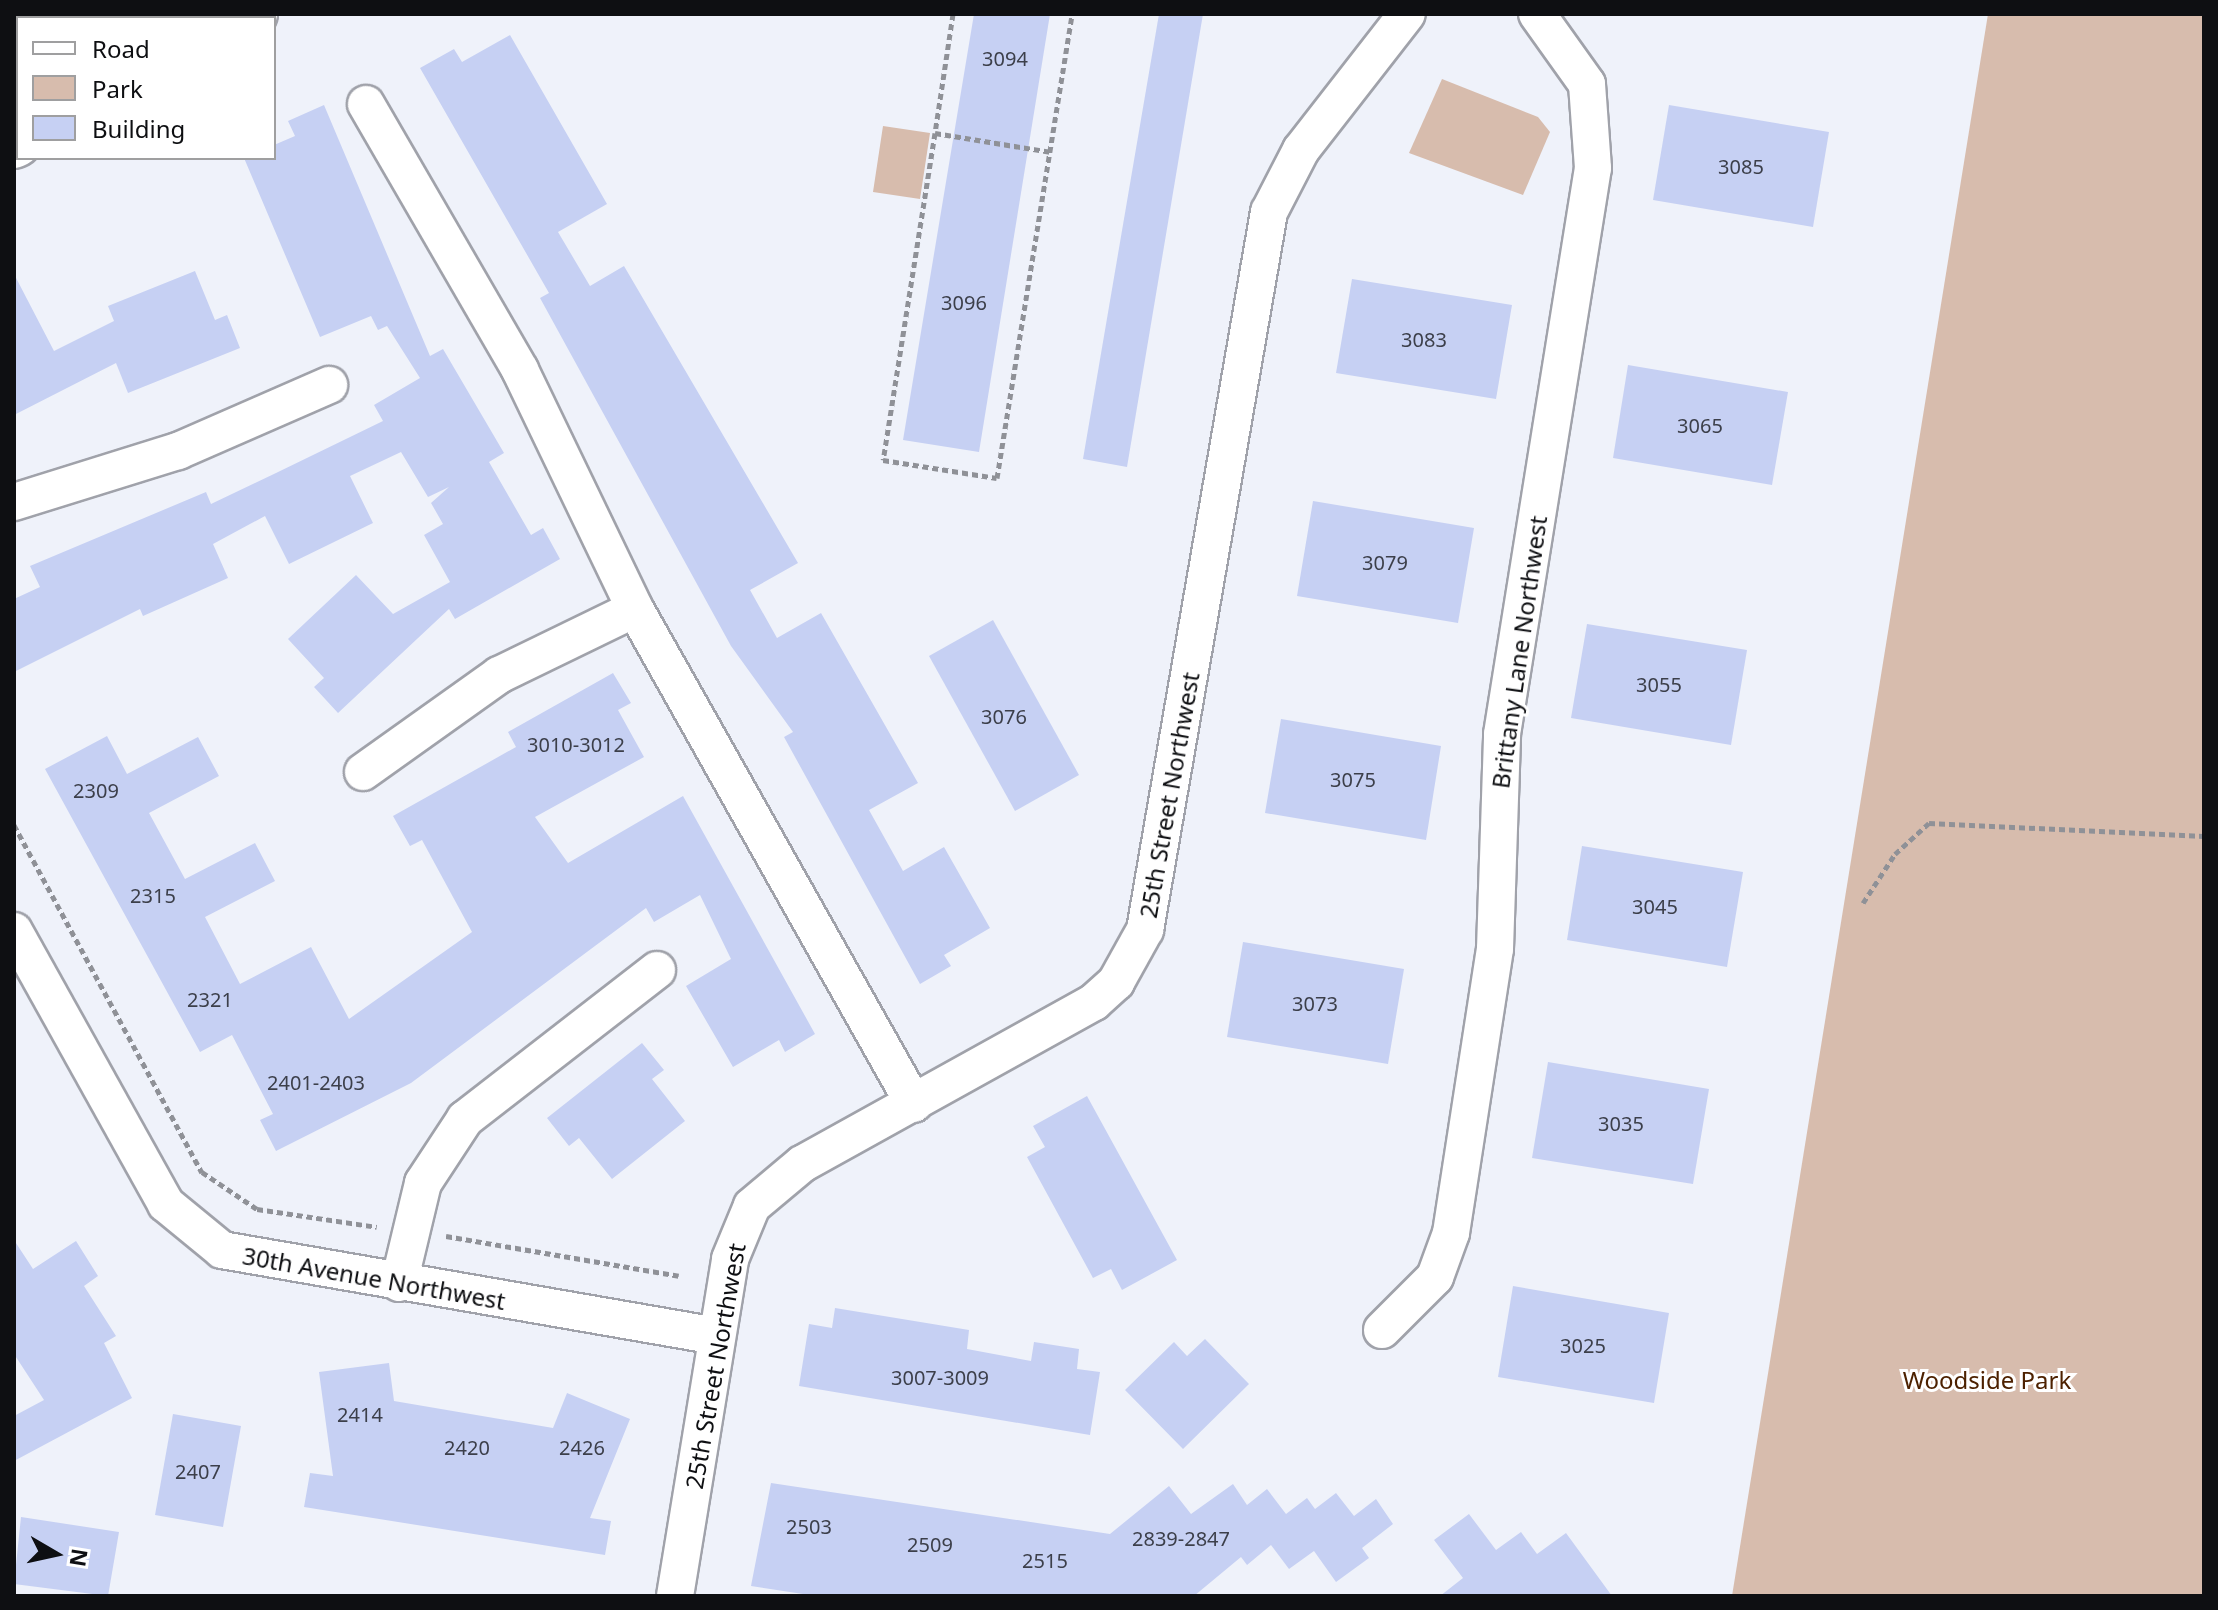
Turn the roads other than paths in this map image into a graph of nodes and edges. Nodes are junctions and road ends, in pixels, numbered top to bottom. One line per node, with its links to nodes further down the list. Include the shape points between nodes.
1 (1407, 14): 10 (street, 25th Street Northwest, via 1301,150 1269,212 1145,930 1116,982 1094,1002)
2 (1537, 14): 12 (street, Brittany Lane Northwest, via 1587,84 1593,168 1502,734 1495,949 1451,1233 1435,1277)
3 (366, 104): 6 (street, via 520,370)
4 (329, 385): 5 (street, via 178,451)
5 (14, 502)
6 (635, 609): 7 (street, via 499,675); 10 (street)
7 (363, 772)
8 (14, 931): 11 (street, 30th Avenue Northwest, via 147,1176 187,1227 237,1255)
9 (657, 970): 11 (street, via 465,1119 437,1156 409,1230)
10 (914, 1104): 13 (street, 25th Street Northwest, via 802,1164 752,1206 730,1259)
11 (399, 1283): 13 (street, 30th Avenue Northwest)
12 (1382, 1330)
13 (717, 1336): 14 (street, 25th Street Northwest)
14 (675, 1596)

